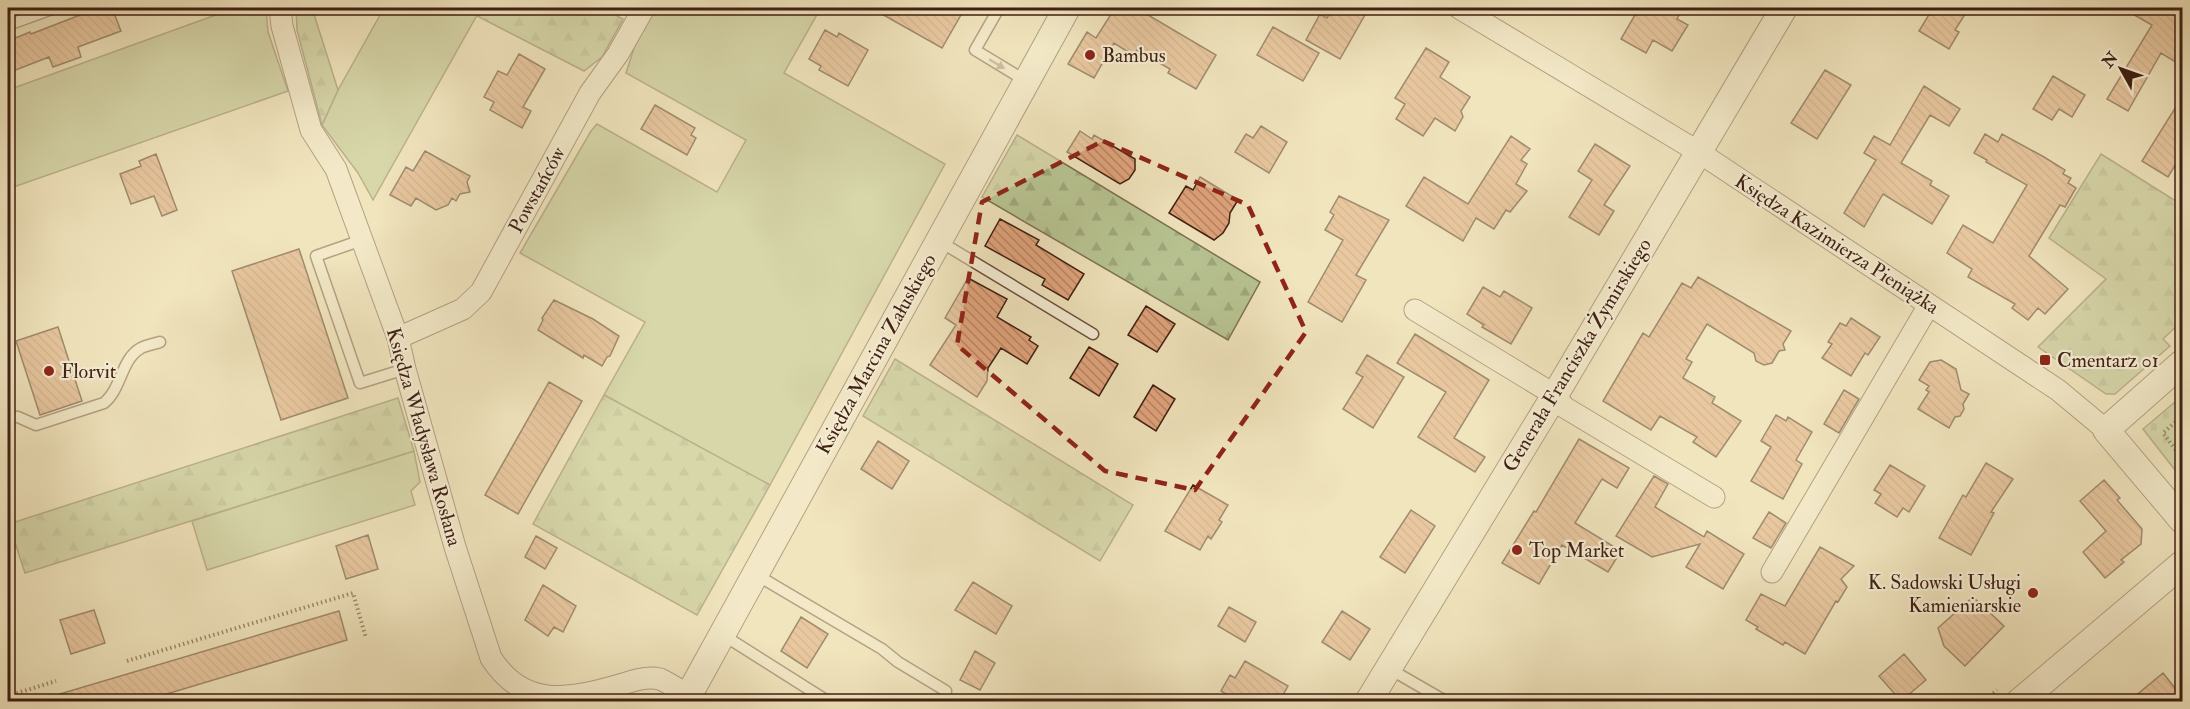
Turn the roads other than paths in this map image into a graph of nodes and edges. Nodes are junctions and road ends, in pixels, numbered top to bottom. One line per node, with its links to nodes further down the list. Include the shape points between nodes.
1 (55, 8): 8 (lane)
2 (280, 8): 11 (street, Księdza Władysława Rosłana, via 311,130 336,168)
3 (644, 8): 16 (street, Powstańców, via 590,93 481,292 463,309)
4 (999, 8): 9 (lane, one-way to 9, via 975,50)
5 (1067, 8): 9 (street, Księdza Marcina Załuskiego)
6 (1460, 8): 10 (street, Księdza Kazimierza Pieniążka)
7 (1784, 8): 10 (street, Generała Franciszka Żymirskiego)
8 (8, 25)
9 (1026, 81): 12 (street, Księdza Marcina Załuskiego)
10 (1697, 152): 13 (street, Księdza Kazimierza Pieniążka); 20 (street, Generała Franciszka Żymirskiego)
11 (362, 240): 16 (street, Księdza Władysława Rosłana); 19 (lane, via 316,256 360,383)
12 (939, 240): 15 (lane); 27 (street, Księdza Marcina Załuskiego)
13 (1929, 305): 22 (street, Księdza Kazimierza Pieniążka, via 2058,390); 26 (street)
14 (1415, 310): 20 (street)
15 (1093, 334)
16 (398, 338): 19 (street, Księdza Władysława Rosłana)
17 (159, 342): 21 (lane, via 140,349 130,359 117,387 104,403 36,425)
18 (2182, 363): 22 (street)
19 (405, 369): 31 (street, Księdza Władysława Rosłana, via 455,547 498,672 520,694 535,701 566,700 636,680 659,679)
20 (1555, 395): 23 (street, via 1564,407); 29 (street, Generała Franciszka Żymirskiego)
21 (8, 416)
22 (2106, 430): 24 (street, Księdza Kazimierza Pieniążka)
23 (1714, 497)
24 (2182, 520)
25 (2182, 564): 35 (street)
26 (1772, 572)
27 (755, 574): 28 (street, Księdza Marcina Załuskiego); 30 (lane)
28 (722, 634): 31 (street, Księdza Marcina Załuskiego); 32 (lane)
29 (1388, 668): 33 (street, Generała Franciszka Żymirskiego); 34 (lane)
30 (946, 691)
31 (687, 698)
32 (830, 702)
33 (1368, 702)
34 (1447, 702)
35 (2019, 702)

